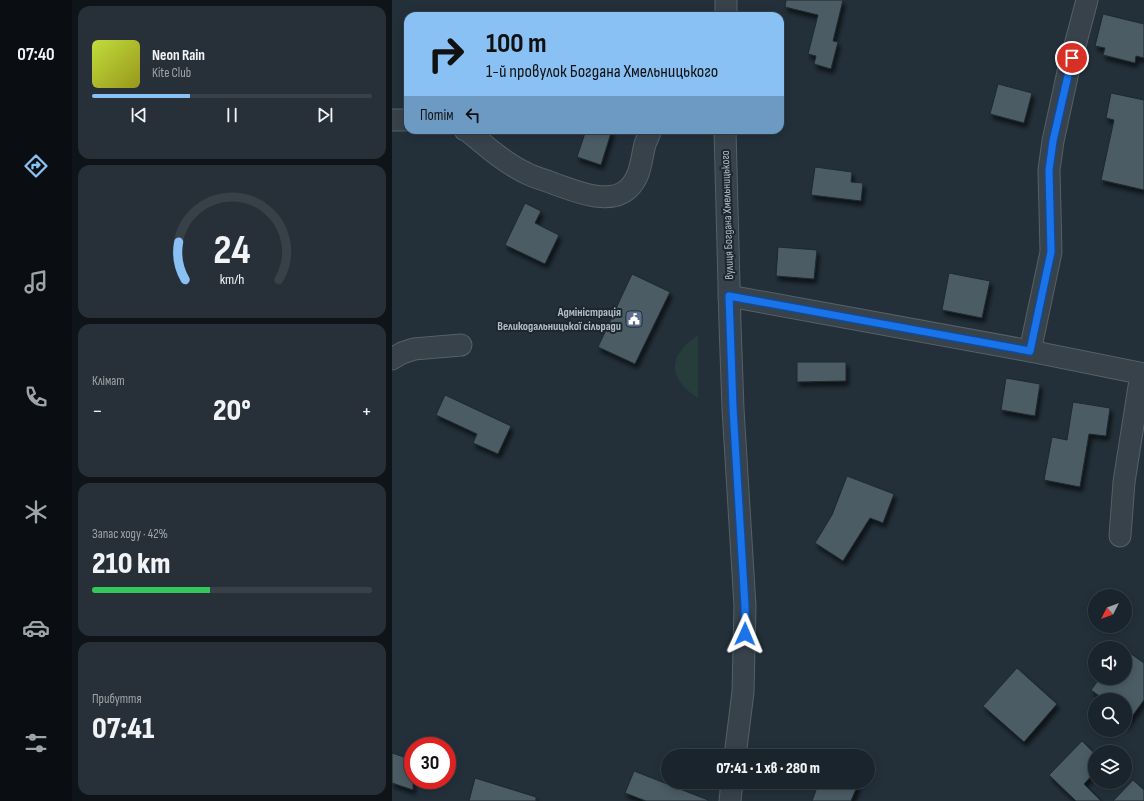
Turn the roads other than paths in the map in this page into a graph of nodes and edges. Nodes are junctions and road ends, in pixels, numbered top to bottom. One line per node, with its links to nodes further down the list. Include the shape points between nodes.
1 (726, 0): 3 (street)
2 (1087, 0): 11 (street, via 1053,141 1049,170 1051,252)
3 (726, 12)
4 (392, 120): 5 (street)
5 (404, 120)
6 (471, 134): 7 (street, via 491,151 526,173 584,194 601,196 618,195 635,180)
7 (649, 134)
8 (725, 134): 9 (street, вулиця Богдана Хмельницького)
9 (729, 296): 11 (street); 15 (street, вулиця Богдана Хмельницького, via 745,606 743,692)
10 (461, 346): 12 (street, via 414,349)
11 (1030, 351): 13 (street)
12 (392, 359)
13 (1143, 374): 14 (street, via 1124,482)
14 (1120, 536)
15 (736, 749)
16 (731, 789): 17 (street)
17 (730, 801)

